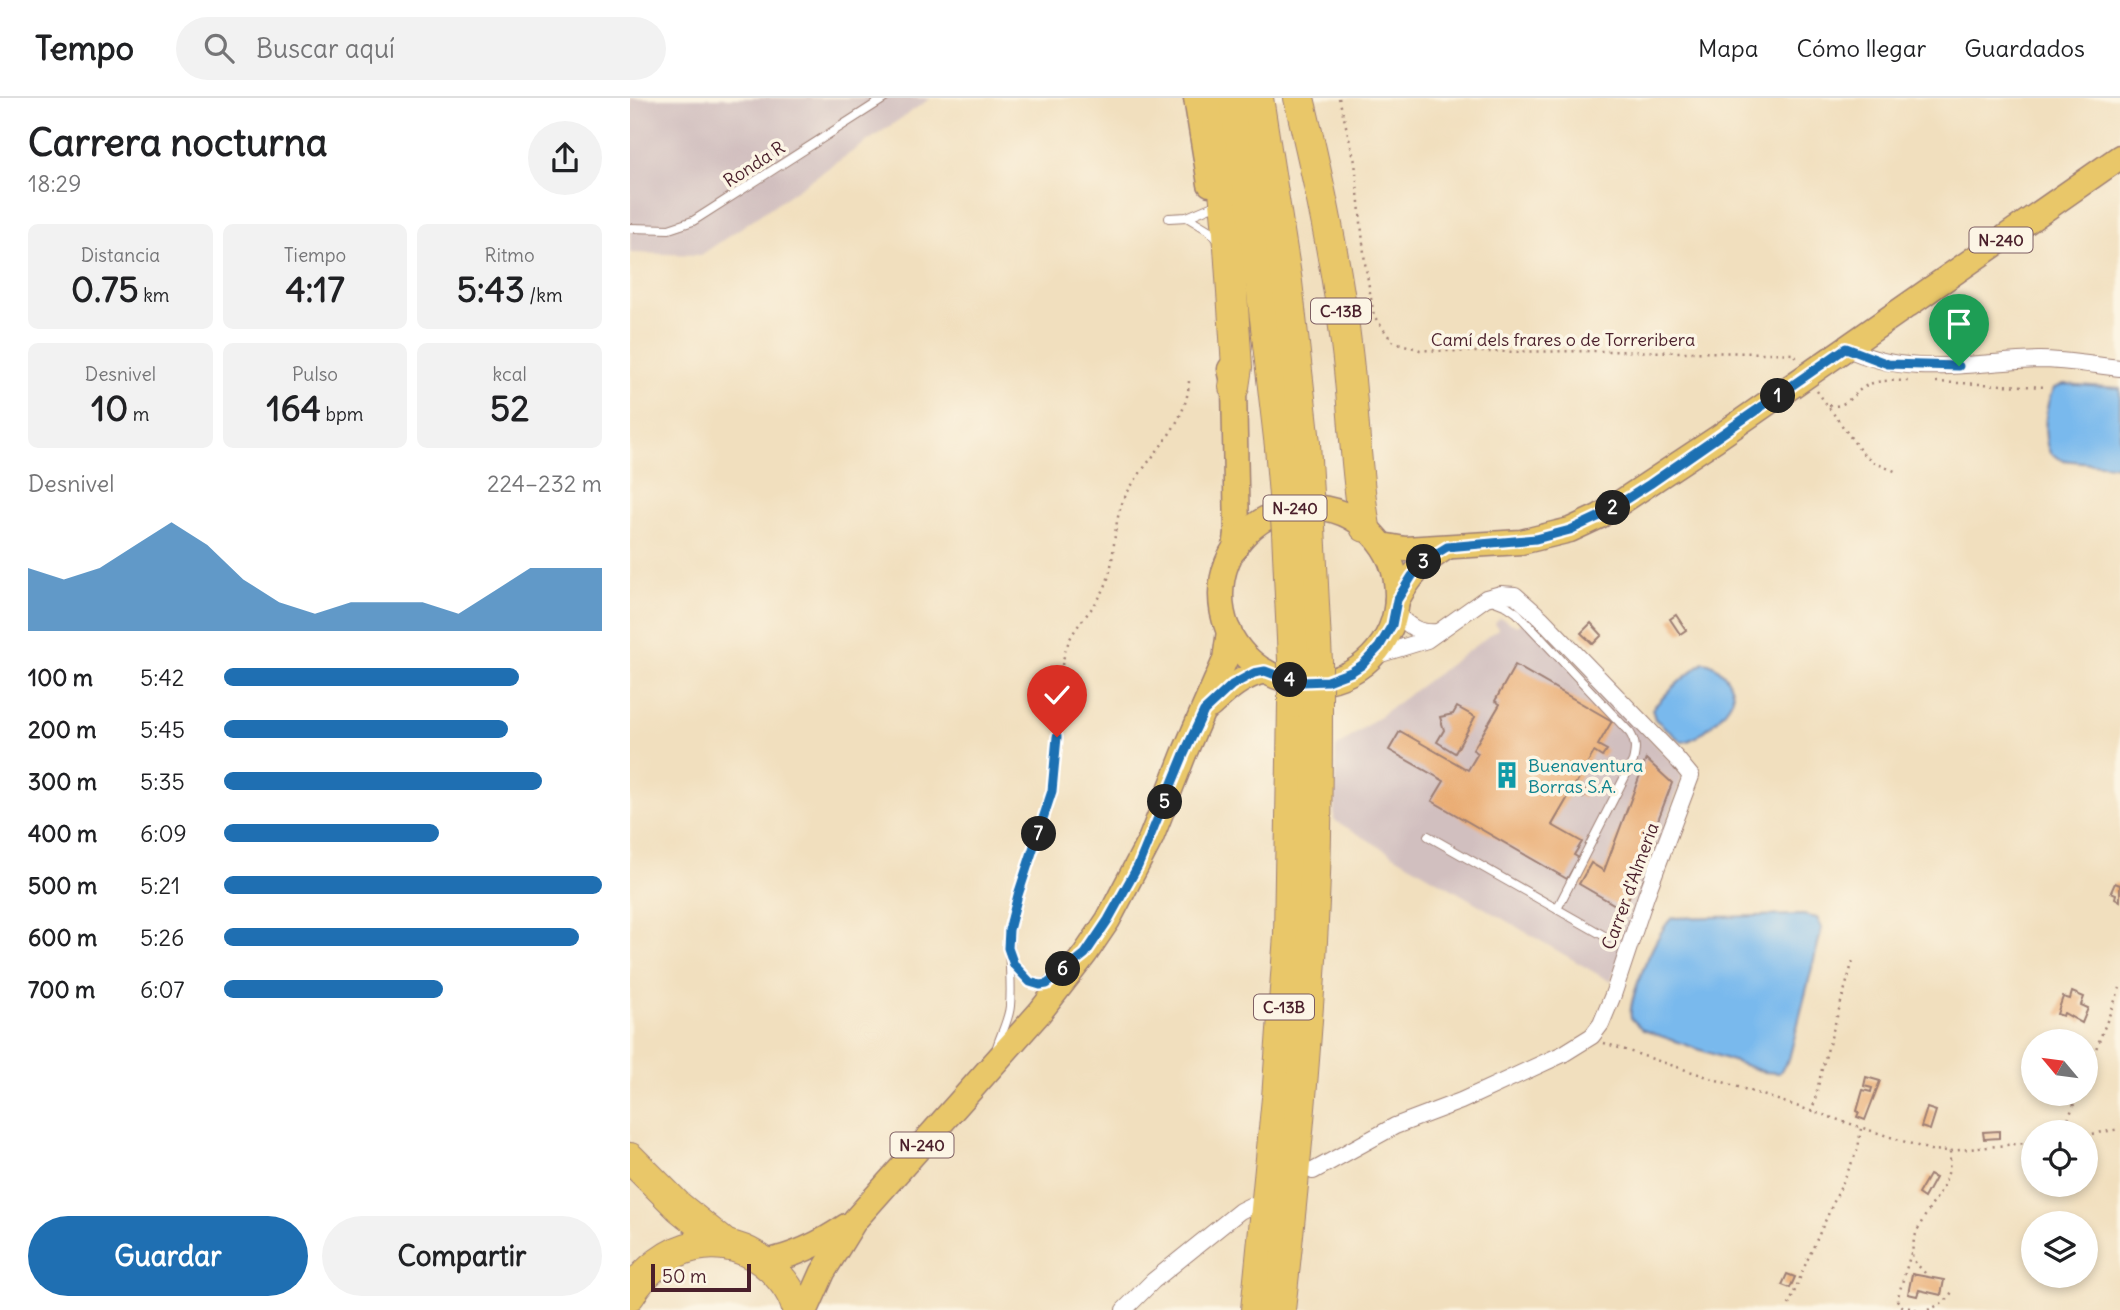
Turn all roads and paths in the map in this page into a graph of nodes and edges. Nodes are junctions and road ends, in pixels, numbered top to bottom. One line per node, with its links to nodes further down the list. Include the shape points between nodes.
1 (885, 98): 12 (lane, Ronda R, via 693,221 668,229)
2 (1196, 98): 9 (main road)
3 (1215, 98): 20 (highway, via 1237,367)
4 (1234, 98): 22 (highway, C-13B)
5 (1258, 98): 22 (highway, C-13B, via 1287,282)
6 (1299, 98): 24 (highway, C-13B, via 1337,282 1359,490)
7 (1339, 98): 16 (path, Camí dels frares o de Torreribera, via 1355,162 1374,316 1392,341 1420,350 1475,352 1794,354)
8 (2120, 157): 14 (main road, N-240)
9 (1213, 205): 10 (lane); 13 (main road)
10 (1188, 217): 11 (lane); 13 (lane)
11 (1169, 218)
12 (630, 228)
13 (1218, 240): 20 (main road)
14 (1846, 348): 15 (street, via 1878,362 1900,365 2041,360); 16 (main road, N-240)
15 (2120, 368)
16 (1807, 375): 25 (main road, N-240, via 1650,484 1583,524 1521,542)
17 (1189, 380): 37 (path, via 1189,397 1181,414 1133,482 1118,514 1105,587 1066,647 1059,682 1052,791)
18 (1911, 381): 23 (path, via 1872,383 1845,404 1829,405 1862,453)
19 (1932, 382): 21 (path)
20 (1234, 387): 26 (main road)
21 (2046, 387)
22 (1292, 445): 32 (highway, C-13B, bridge, via 1299,530)
23 (1897, 472)
24 (1374, 536): 25 (main road, N-240, via 1405,549); 26 (main road, N-240, via 1344,514 1295,508 1271,515); 28 (main road, via 1394,571)
25 (1447, 547): 28 (main road, N-240, via 1412,576)
26 (1235, 549): 29 (main road, N-240, via 1225,571 1222,596)
27 (1486, 598): 30 (street); 36 (lane, via 1517,613 1635,741 1633,761); 43 (street, Carrer d'Almeria, via 1508,593 1522,599 1690,776 1613,995)
28 (1396, 606): 30 (street, via 1416,631); 31 (main road, N-240, via 1386,636)
29 (1229, 631): 32 (main road, N-240, via 1241,650); 34 (main road, N-240, via 1225,660)
30 (1438, 632): 31 (street, via 1427,640)
31 (1371, 657): 32 (main road, N-240, via 1351,672 1327,681 1289,680)
32 (1292, 664): 33 (highway, C-13B, bridge); 34 (main road, N-240, via 1254,673 1232,685)
33 (1305, 704): 66 (highway, C-13B, via 1277,1098); 67 (highway, C-13B, via 1314,901)
34 (1204, 711): 40 (main road, N-240, via 1138,866)
35 (1429, 836): 36 (lane)
36 (1557, 909): 38 (lane)
37 (1013, 914): 39 (lane)
38 (1608, 938)
39 (1008, 948): 40 (lane, via 1014,965 1030,982 1040,985); 45 (lane, via 1010,1010)
40 (1085, 954): 45 (main road, N-240)
41 (1854, 957): 46 (path)
42 (2120, 988): 44 (path)
43 (1592, 1036): 46 (path); 53 (street, Carrer d'Almeria, via 1461,1101 1395,1126)
44 (2098, 1043)
45 (989, 1070): 55 (main road, N-240)
46 (1812, 1112): 47 (path)
47 (1861, 1128): 51 (path, via 1930,1150); 62 (path, via 1858,1149)
48 (2120, 1129): 49 (path)
49 (2098, 1133)
50 (2021, 1143): 51 (path)
51 (1950, 1151): 57 (path, via 1945,1182 1922,1221)
52 (630, 1158): 56 (highway)
53 (1313, 1171)
54 (1250, 1206): 65 (street)
55 (855, 1220): 58 (main road, N-240, via 802,1252); 64 (main road, N-240, via 822,1272)
56 (726, 1245): 58 (highway); 61 (highway, via 698,1245 670,1254 647,1270)
57 (1912, 1250): 59 (path, via 1915,1264); 68 (path, via 1897,1300)
58 (764, 1262): 63 (highway, via 787,1286)
59 (1925, 1273)
60 (1954, 1289): 69 (path, via 1945,1302)
61 (630, 1295)
62 (1789, 1305)
63 (797, 1310)
64 (806, 1310)
65 (1124, 1310)
66 (1256, 1310)
67 (1280, 1310)
68 (1918, 1310)
69 (1928, 1310)

